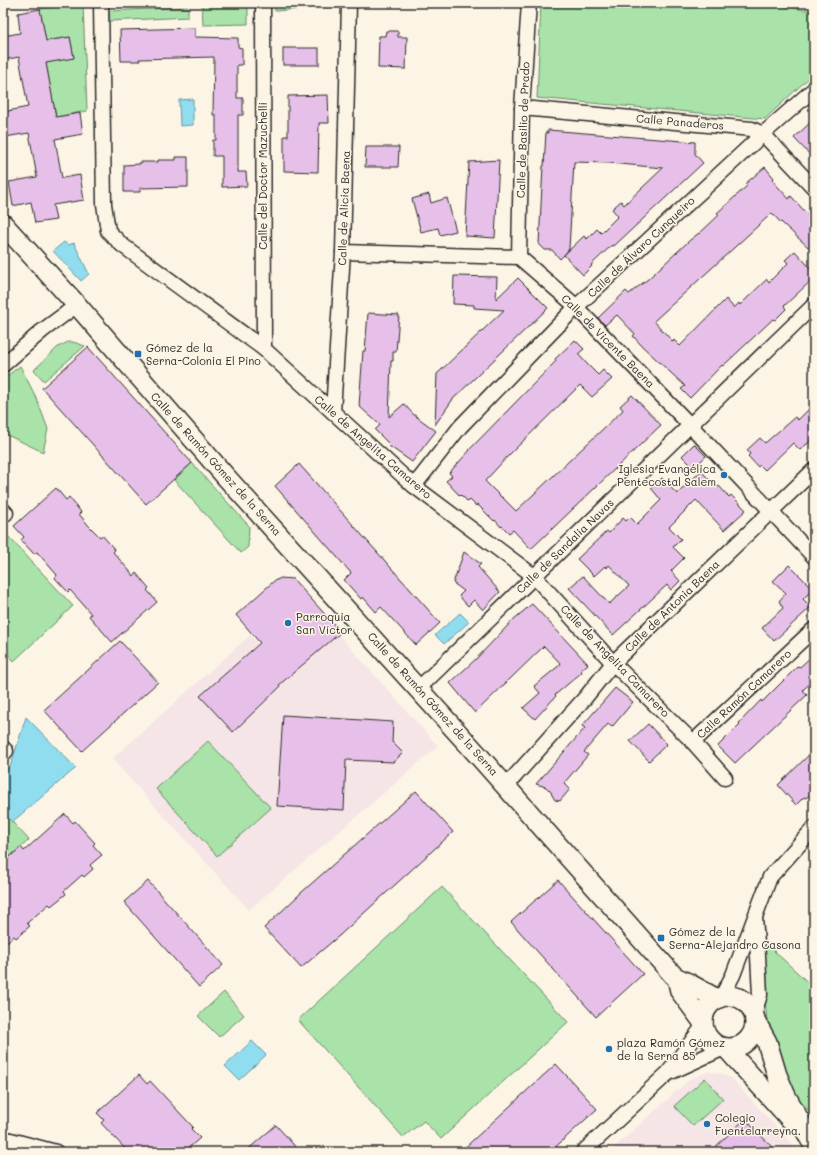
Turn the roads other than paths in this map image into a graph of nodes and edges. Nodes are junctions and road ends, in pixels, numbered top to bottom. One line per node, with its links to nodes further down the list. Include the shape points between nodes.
1 (101, 3): 15 (street, Calle de Angelita Camarero, via 104,204 108,231 122,245)
2 (262, 3): 15 (street, Calle del Doctor Mazuchelli)
3 (349, 3): 10 (street, Calle de Alicia Baena)
4 (528, 3): 6 (street, Calle de Basilio de Prado)
5 (814, 89): 7 (street, Calle de Álvaro Cunqueiro)
6 (522, 108): 7 (street, Calle Panaderos, via 752,129); 11 (street, Calle de Basilio de Prado)
7 (763, 134): 8 (street, Calle Panaderos); 14 (street, Calle de Álvaro Cunqueiro)
8 (814, 188)
9 (3, 224): 12 (street, Calle de Ramón Gómez de la Serna)
10 (343, 252): 11 (street); 17 (street, Calle de Alicia Baena)
11 (519, 257): 14 (street, Calle de Vicente Baena)
12 (77, 305): 16 (street); 28 (street, Calle de Ramón Gómez de la Serna, via 226,477)
13 (814, 305): 18 (street, Calle de Sandalia Navas)
14 (576, 307): 18 (street, Calle de Vicente Baena); 20 (street, Calle de Álvaro Cunqueiro, via 460,427)
15 (264, 349): 17 (street, Calle de Angelita Camarero)
16 (3, 365)
17 (333, 412): 20 (street, Calle de Angelita Camarero)
18 (690, 425): 22 (street, Calle de Vicente Baena); 25 (street, Calle de Sandalia Navas)
19 (814, 470): 22 (street, Calle de Antonia Baena)
20 (414, 486): 25 (street, Calle de Angelita Camarero)
21 (3, 510): 23 (street, via 6,513)
22 (771, 510): 24 (street, Calle de Vicente Baena); 27 (street, Calle de Antonia Baena)
23 (3, 516)
24 (814, 557)
25 (534, 576): 27 (street, Calle de Angelita Camarero); 28 (street, Calle de Sandalia Navas)
26 (814, 630): 29 (street, Calle Ramón Camarero)
27 (613, 663): 29 (street, Calle de Angelita Camarero); 33 (street, Calle de Antonia Baena)
28 (419, 688): 33 (street, Calle de Ramón Gómez de la Serna)
29 (692, 742): 32 (street, Calle de Angelita Camarero)
30 (3, 748): 31 (street, via 6,751)
31 (3, 754)
32 (725, 778)
33 (506, 786): 36 (street, Calle de Ramón Gómez de la Serna)
34 (814, 828): 35 (street, via 770,878)
35 (754, 916): 37 (street, via 733,975); 38 (street, via 760,995)
36 (677, 978): 37 (street, Calle de Ramón Gómez de la Serna); 39 (street, Calle de Ramón Gómez de la Serna, via 680,991)
37 (719, 999): 38 (street, via 729,996 740,999 749,1005); 39 (street, via 707,1008)
38 (755, 1017): 40 (street, via 754,1029 744,1044 735,1048); 43 (street, via 767,1042 786,1096)
39 (703, 1023): 40 (street, via 709,1039); 41 (street)
40 (725, 1048): 41 (street); 43 (street)
41 (668, 1073): 45 (street)
42 (3, 1138): 44 (street)
43 (814, 1146)
44 (56, 1152)
45 (582, 1152)

